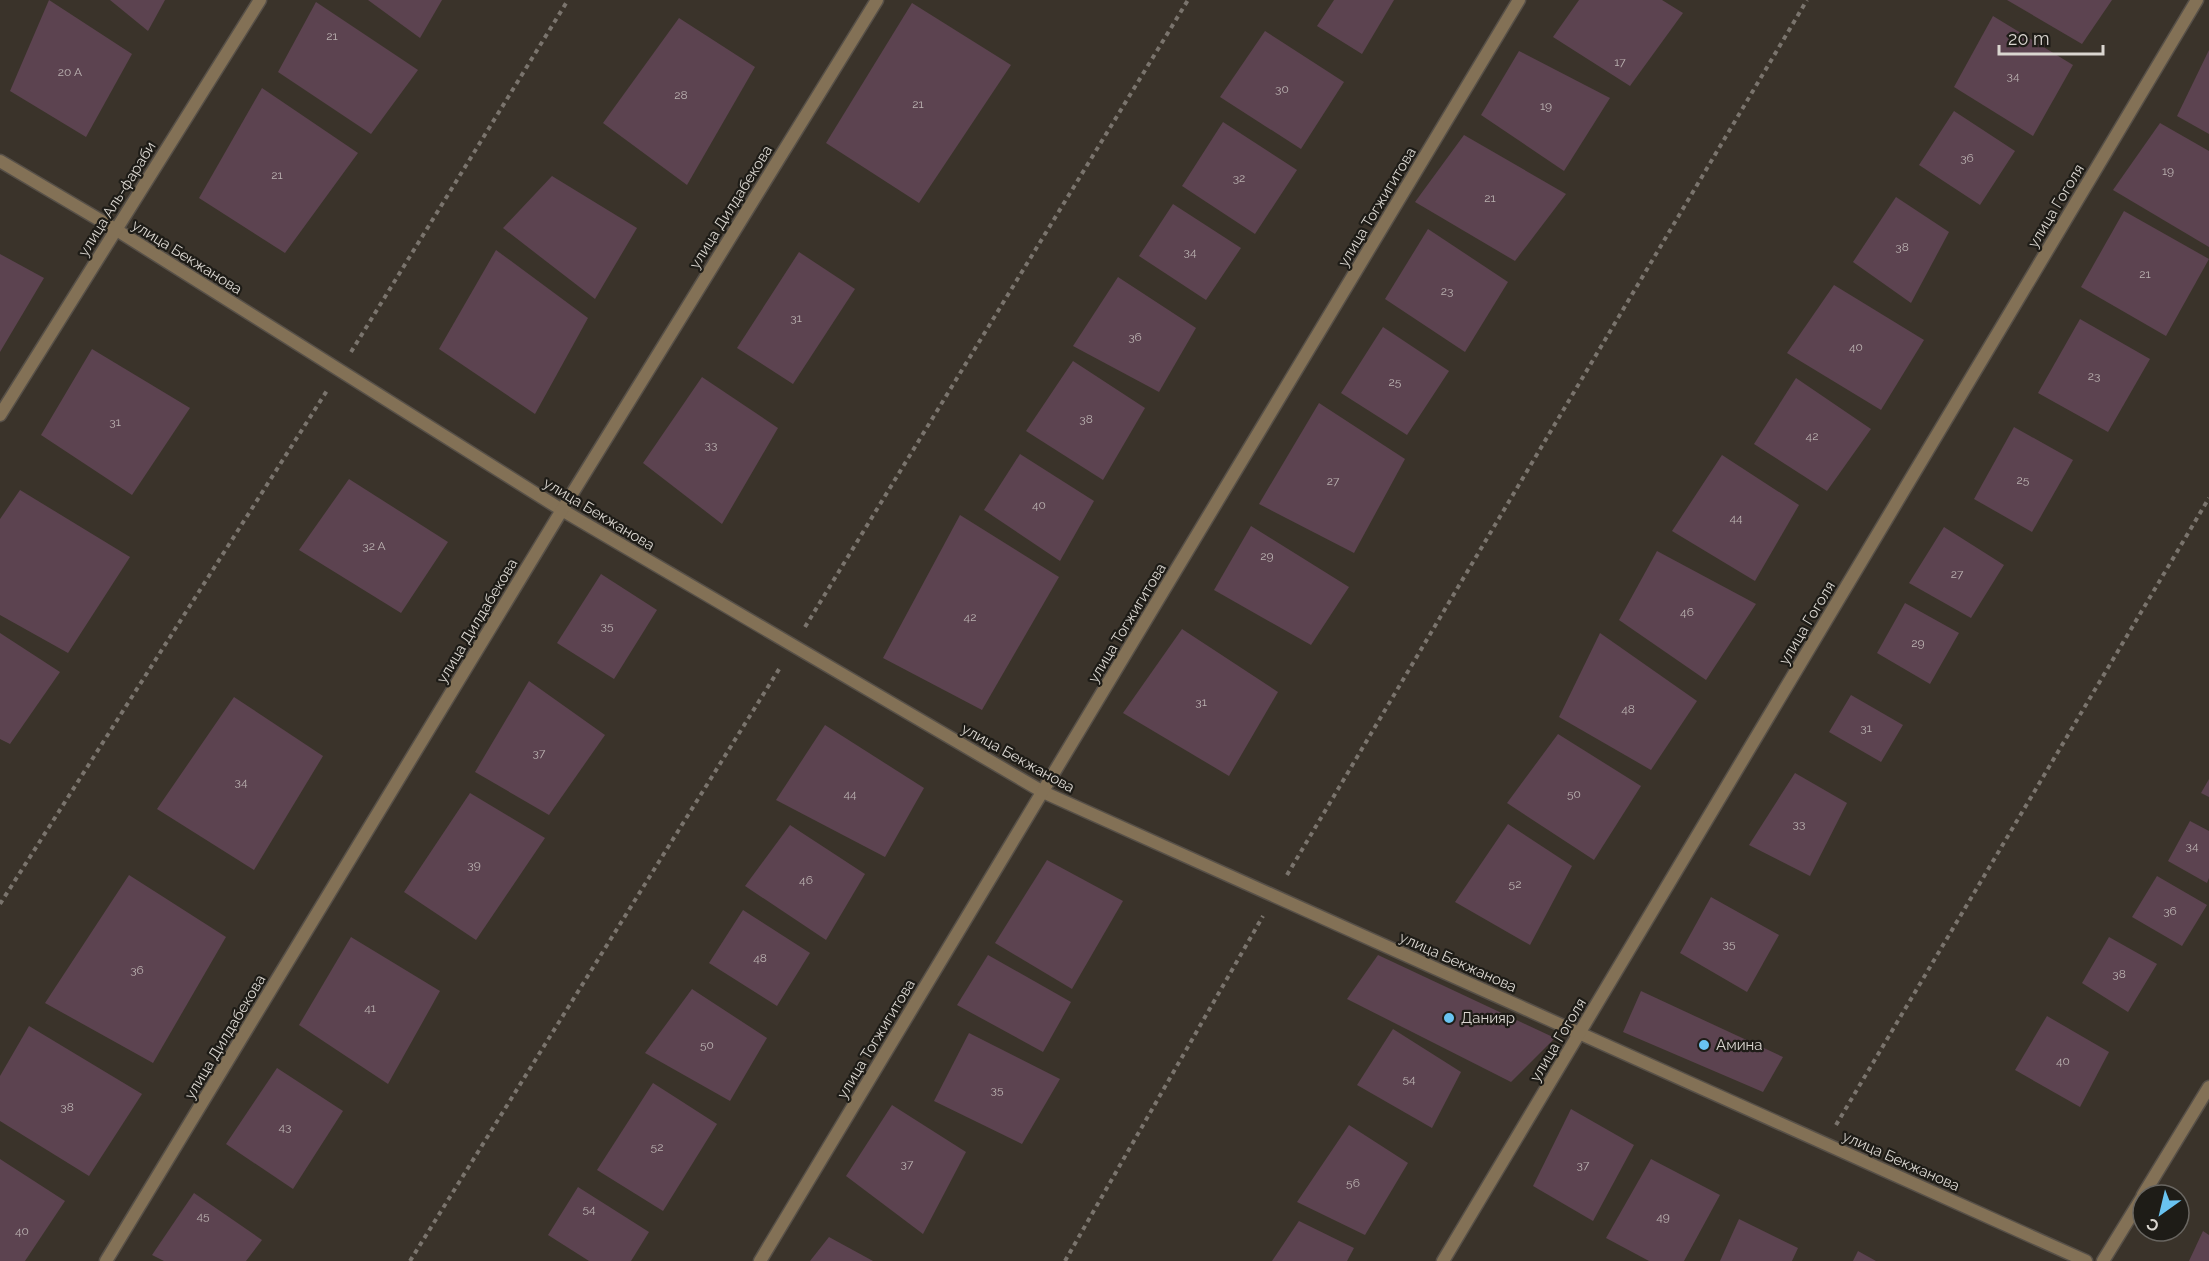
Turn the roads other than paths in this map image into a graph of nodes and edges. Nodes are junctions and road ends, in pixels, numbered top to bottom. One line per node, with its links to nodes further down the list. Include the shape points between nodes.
1 (260, 0): 6 (street, улица Аль-фараби)
2 (877, 0): 8 (street, улица Дилдабекова)
3 (1518, 0): 9 (street, улица Тогжигитова)
4 (2197, 0): 10 (street, улица Гоголя)
5 (0, 161): 6 (street, улица Бекжанова)
6 (115, 229): 7 (street, улица Аль-фараби); 8 (street, улица Бекжанова)
7 (0, 415)
8 (562, 510): 9 (street, улица Бекжанова); 14 (street, улица Дилдабекова)
9 (1043, 792): 10 (street, улица Бекжанова); 15 (street, улица Тогжигитова)
10 (1580, 1034): 16 (street, улица Гоголя); 17 (street, улица Бекжанова)
11 (2209, 1087): 12 (street)
12 (2150, 1183)
13 (2131, 1215): 18 (street)
14 (106, 1261)
15 (760, 1261)
16 (1443, 1261)
17 (2086, 1261)
18 (2103, 1261)

